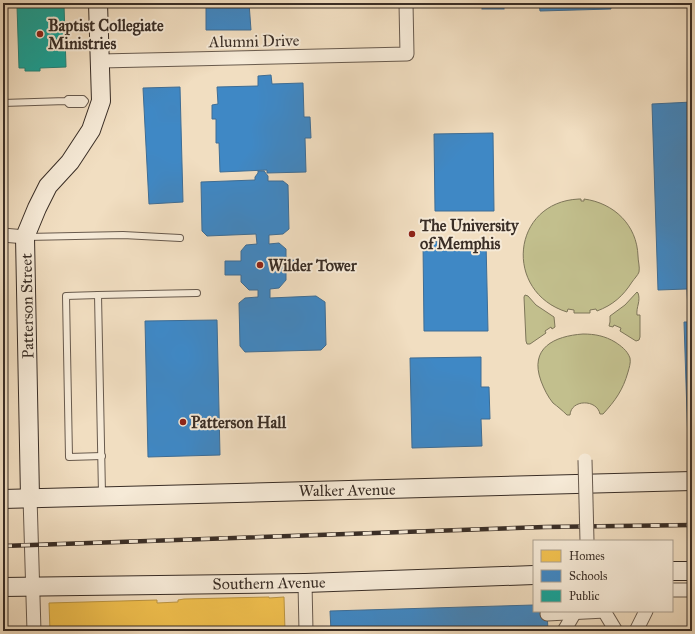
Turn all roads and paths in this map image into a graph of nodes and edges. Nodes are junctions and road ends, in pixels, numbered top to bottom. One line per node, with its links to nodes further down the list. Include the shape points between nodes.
1 (98, 3): 3 (street, Patterson Street)
2 (406, 3): 3 (street, Alumni Drive, via 407,54)
3 (100, 61): 4 (street, Patterson Street)
4 (93, 101): 5 (lane, via 83,104); 7 (street, Patterson Street, via 91,130 70,162 48,186)
5 (3, 103)
6 (3, 235): 7 (street)
7 (25, 237): 8 (lane, via 123,235); 15 (street, Patterson Street)
8 (180, 238)
9 (196, 293): 10 (lane)
10 (98, 295): 11 (lane); 11 (lane, via 66,296 69,457)
11 (102, 456): 14 (lane)
12 (585, 460): 17 (street, bridge)
13 (692, 481): 14 (street, Walker Avenue)
14 (102, 496): 15 (street, Walker Avenue)
15 (30, 497): 16 (street, Walker Avenue); 22 (street, Patterson Street)
16 (3, 499)
17 (587, 540)
18 (692, 570): 19 (street)
19 (673, 571)
20 (533, 575): 21 (street, Southern Avenue)
21 (305, 583): 22 (street, Southern Avenue); 31 (street)
22 (32, 586): 23 (street, Southern Avenue); 30 (street, Patterson Street)
23 (3, 587)
24 (673, 590): 25 (street)
25 (692, 590)
26 (575, 612): 29 (street); 32 (street)
27 (606, 612): 33 (street)
28 (646, 612): 34 (street)
29 (547, 614)
30 (34, 631)
31 (306, 631)
32 (564, 631)
33 (616, 631)
34 (636, 631)

